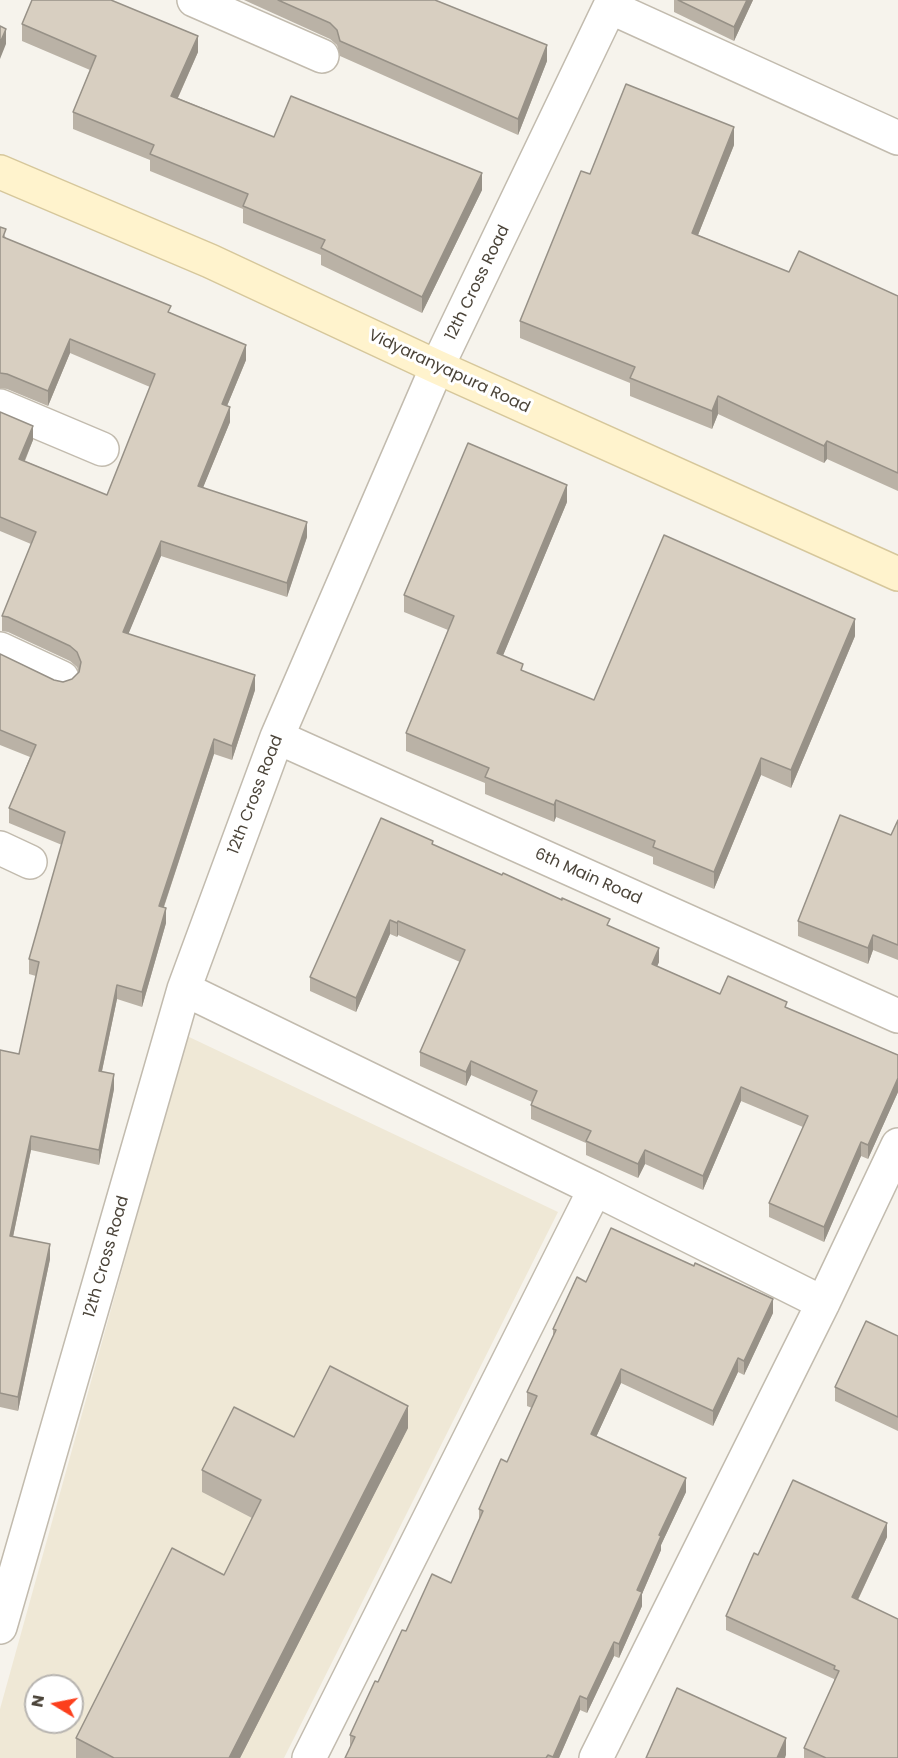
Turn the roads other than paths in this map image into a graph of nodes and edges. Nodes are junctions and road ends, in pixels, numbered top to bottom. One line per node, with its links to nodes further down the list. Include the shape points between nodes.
1 (194, 0): 3 (street)
2 (611, 4): 4 (street); 6 (street, 12th Cross Road)
3 (322, 56)
4 (898, 138)
5 (0, 172): 6 (main road, Vidyaranyapura Road, via 210,261)
6 (437, 367): 9 (main road, Vidyaranyapura Road); 12 (street, 12th Cross Road)
7 (0, 406): 8 (street)
8 (102, 449)
9 (898, 574)
10 (0, 649): 11 (street)
11 (62, 678)
12 (277, 737): 15 (street, 12th Cross Road); 16 (street, 6th Main Road)
13 (0, 848): 14 (street)
14 (30, 862)
15 (184, 989): 18 (street); 20 (street, 12th Cross Road)
16 (898, 1017)
17 (898, 1145): 19 (street)
18 (596, 1189): 19 (street); 21 (street)
19 (823, 1303): 22 (street)
20 (0, 1627)
21 (309, 1758)
22 (596, 1758)

